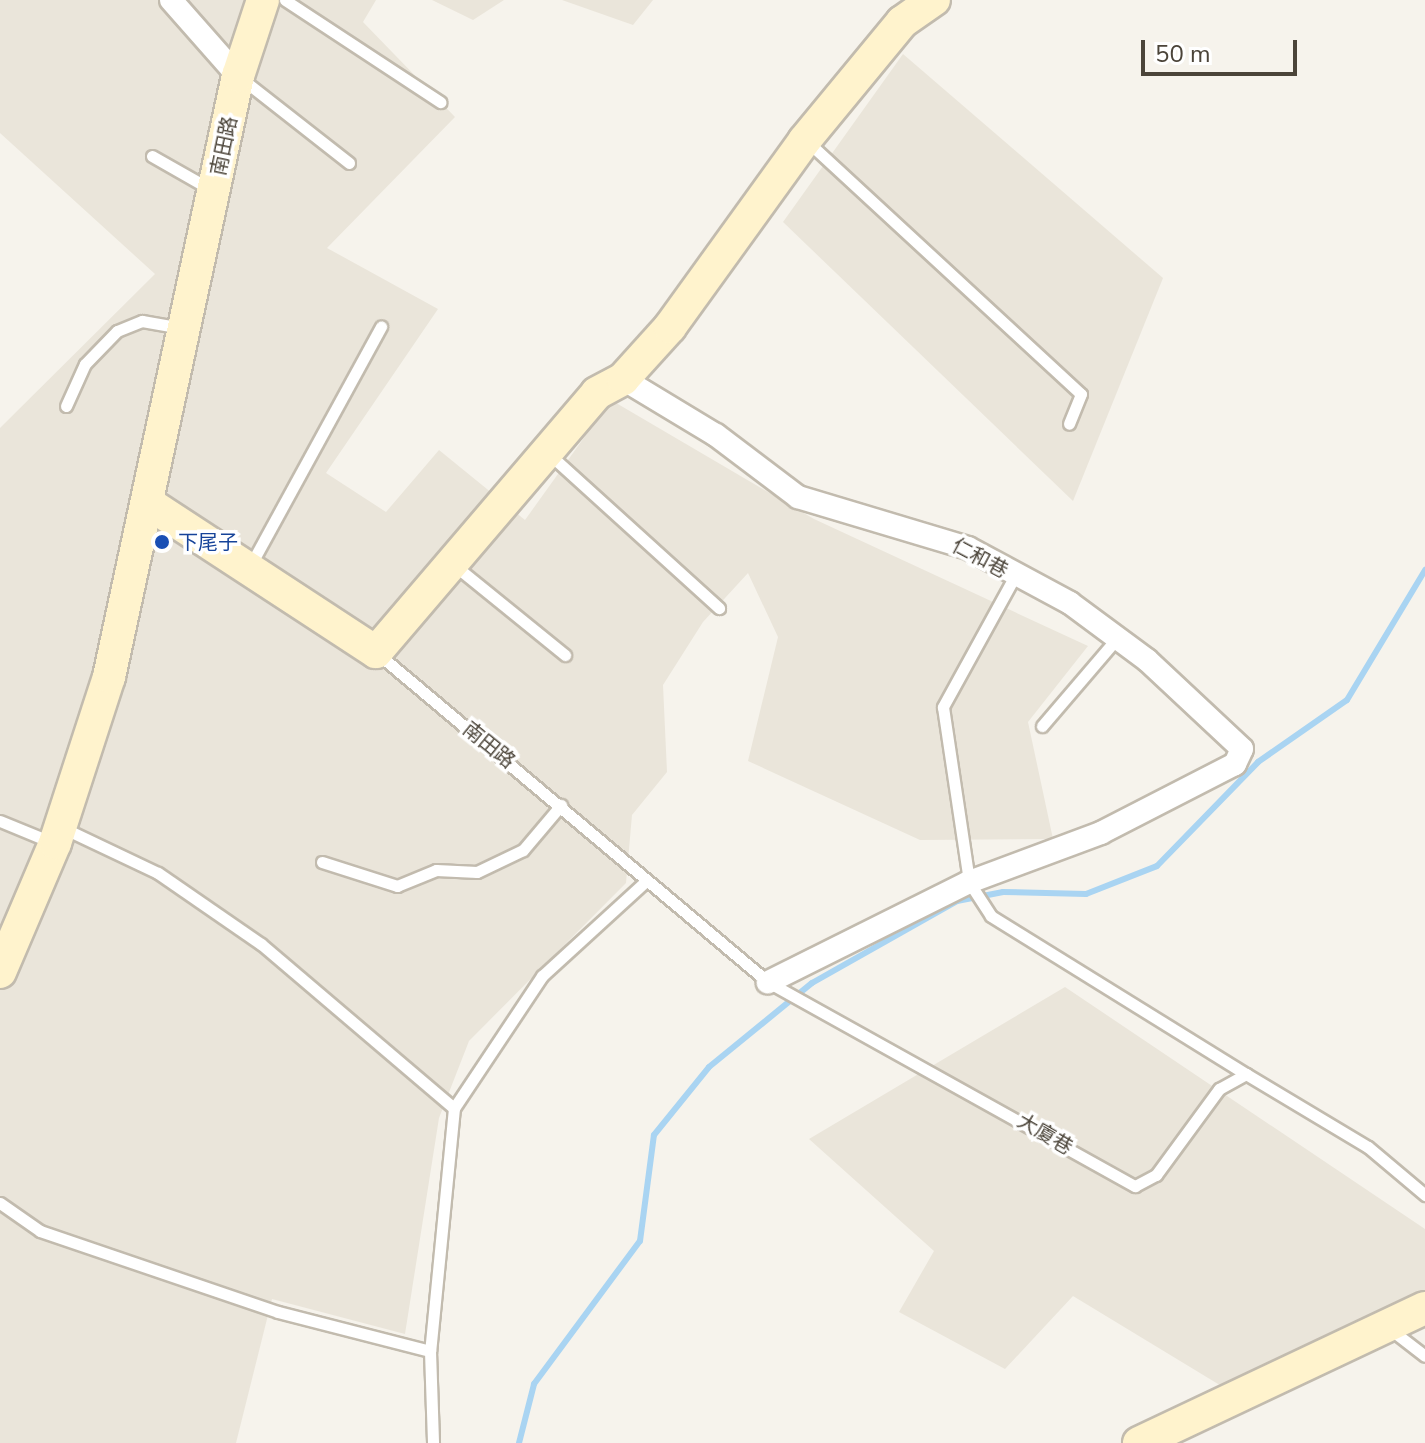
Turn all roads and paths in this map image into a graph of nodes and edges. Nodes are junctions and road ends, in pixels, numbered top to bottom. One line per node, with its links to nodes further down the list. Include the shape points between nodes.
1 (171, 0): 5 (street)
2 (263, 0): 5 (street, 南田路)
3 (285, 0): 6 (lane)
4 (934, 0): 7 (street, via 902,22)
5 (238, 76): 9 (lane); 10 (street, 南田路)
6 (440, 102)
7 (804, 141): 13 (street, via 670,327); 15 (lane, via 821,148 1081,394)
8 (152, 156): 10 (lane)
9 (349, 163)
10 (215, 191): 12 (street, 南田路)
11 (381, 327): 19 (lane)
12 (184, 328): 14 (lane, via 142,321 117,331 85,364); 17 (street, 南田路)
13 (623, 379): 16 (street, via 597,393); 20 (street, 仁和巷, via 798,497 968,548)
14 (66, 406)
15 (1069, 424)
16 (548, 452): 18 (street); 21 (lane)
17 (148, 503): 19 (street, 南田路); 28 (street, 南田路, via 109,677)
18 (453, 565): 23 (street); 24 (lane)
19 (250, 567): 23 (street, 南田路)
20 (1016, 574): 22 (street); 31 (lane, 仁和巷, via 943,707)
21 (719, 608)
22 (1118, 637): 25 (lane); 31 (street, via 1242,749 1235,764 1101,833)
23 (376, 652): 26 (lane, 南田路)
24 (565, 655)
25 (1042, 726)
26 (561, 805): 29 (lane, via 523,850 477,872 436,870 397,886); 30 (lane, 南田路)
27 (0, 821): 28 (lane)
28 (58, 835): 32 (street, 南田路); 36 (lane, via 158,873 261,944)
29 (322, 862)
30 (645, 882): 33 (lane, 南田路); 36 (lane, via 542,976)
31 (971, 886): 33 (street); 35 (lane, 仁和巷, via 991,916)
32 (0, 972)
33 (778, 988): 34 (lane, 南田路)
34 (813, 1008): 35 (lane, 大廈巷, via 1135,1186 1156,1175 1219,1089)
35 (1246, 1074): 37 (lane, via 1368,1147)
36 (454, 1108): 41 (lane)
37 (1425, 1195)
38 (0, 1203): 41 (lane, via 55,1236 278,1312)
39 (1425, 1308): 40 (street)
40 (1386, 1326): 42 (lane); 44 (street)
41 (430, 1351): 43 (lane)
42 (1425, 1356)
43 (433, 1443)
44 (1139, 1443)

